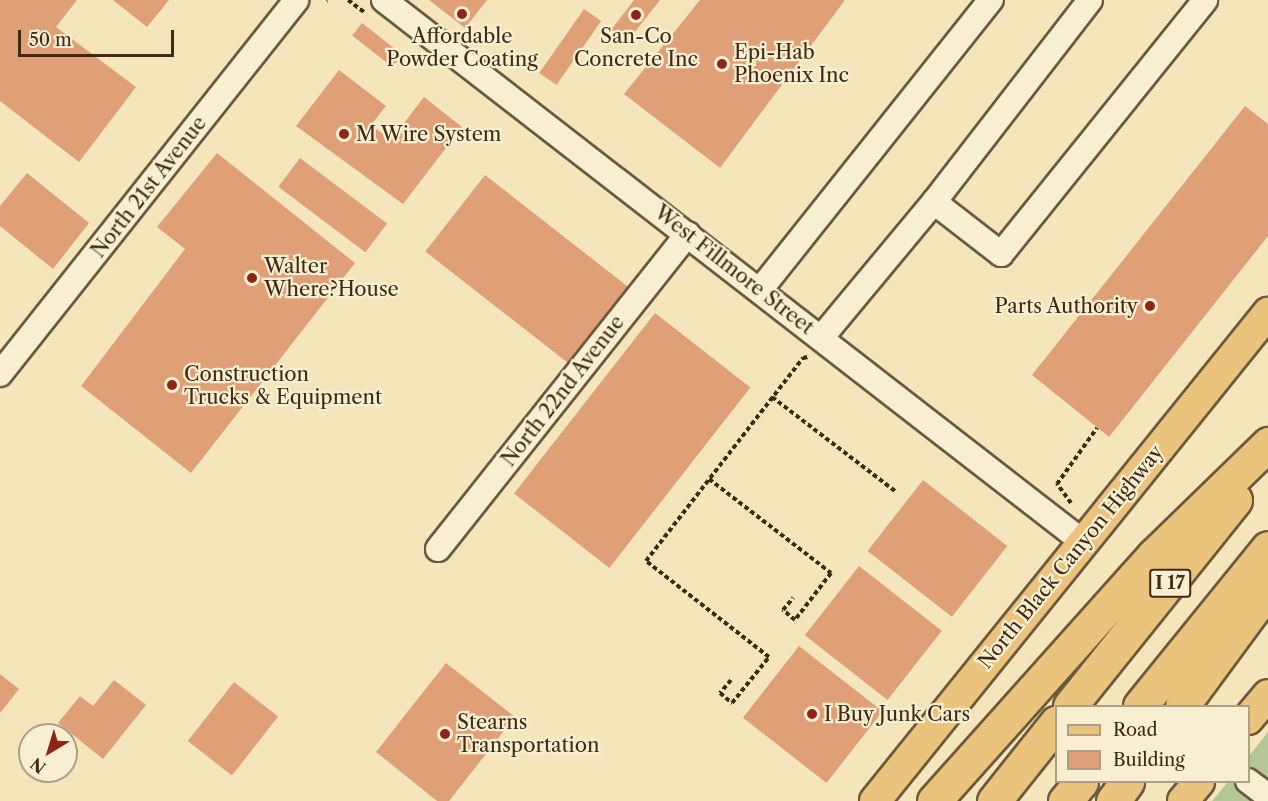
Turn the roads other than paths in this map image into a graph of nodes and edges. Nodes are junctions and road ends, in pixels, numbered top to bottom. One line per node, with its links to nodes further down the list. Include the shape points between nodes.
1 (296, 0): 11 (street, North 21st Avenue)
2 (384, 0): 7 (street, West Fillmore Street)
3 (991, 0): 8 (street)
4 (1090, 0): 6 (street)
5 (1205, 0): 6 (street, via 1001,254)
6 (934, 202): 10 (street)
7 (688, 234): 8 (street, West Fillmore Street); 16 (street, North 22nd Avenue)
8 (760, 290): 10 (street, West Fillmore Street)
9 (1268, 313): 14 (main road, North Black Canyon Highway)
10 (817, 347): 14 (street, West Fillmore Street)
11 (0, 374)
12 (1268, 444): 30 (highway, via 1153,556)
13 (1268, 459): 19 (highway, I 17)
14 (1083, 542): 29 (main road, North Black Canyon Highway)
15 (1268, 548): 20 (highway, I 17)
16 (438, 549)
17 (1268, 589): 21 (highway)
18 (1268, 695): 22 (main road)
19 (1071, 705)
20 (1141, 705)
21 (1183, 705)
22 (1250, 717)
23 (1055, 724): 31 (highway)
24 (1250, 782): 28 (street)
25 (1080, 783): 32 (highway)
26 (1126, 783): 33 (highway)
27 (1198, 783): 34 (main road)
28 (1268, 796)
29 (875, 801)
30 (934, 801)
31 (994, 801)
32 (1065, 801)
33 (1113, 801)
34 (1183, 801)

